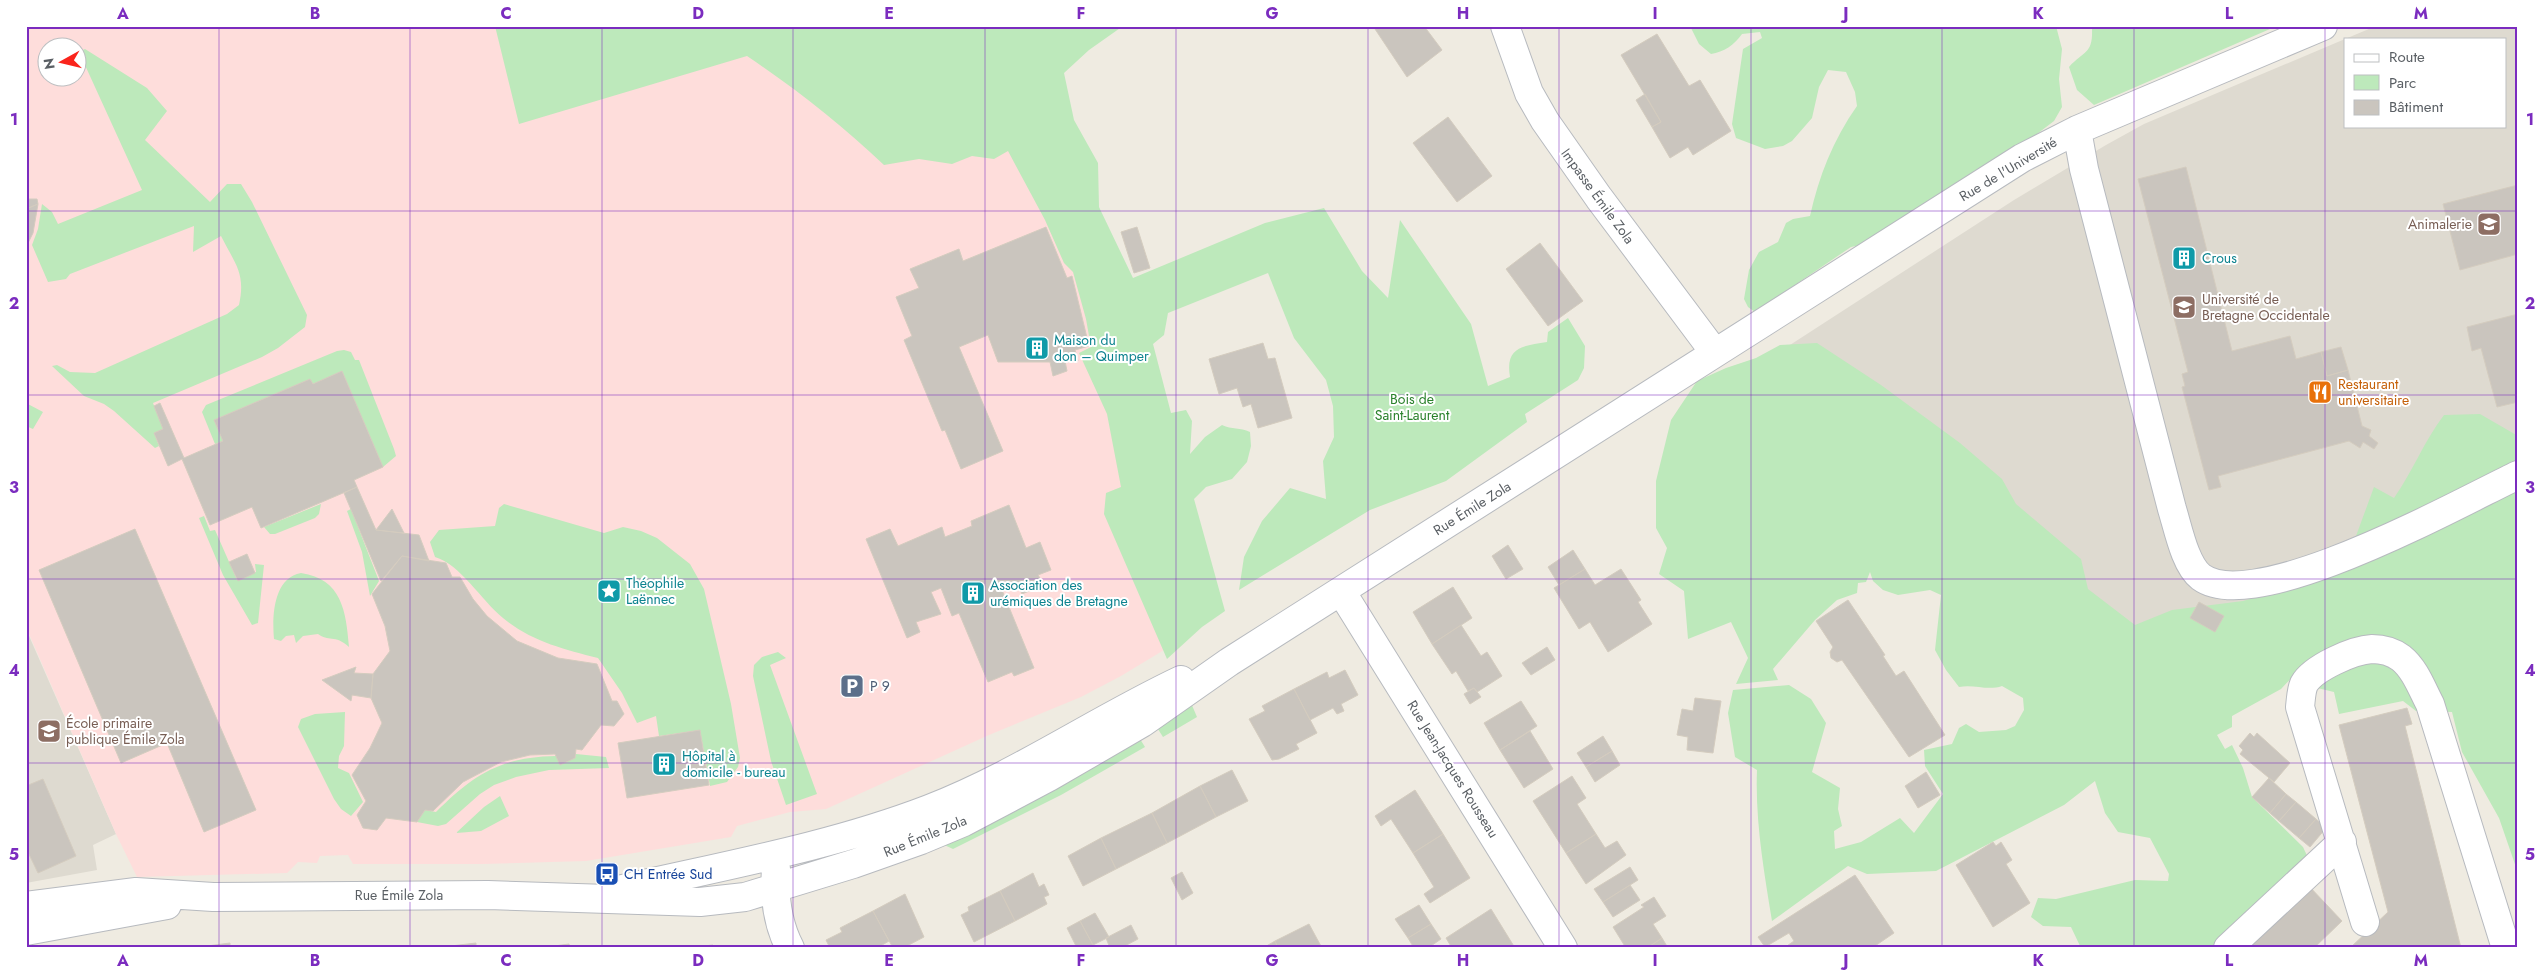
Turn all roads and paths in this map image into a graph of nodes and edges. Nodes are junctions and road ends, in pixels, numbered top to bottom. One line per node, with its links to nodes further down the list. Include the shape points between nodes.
1 (1505, 26): 4 (street, Impasse Émile Zola, via 1540,114)
2 (2323, 26): 3 (street, Rue de l'Université)
3 (2077, 130): 4 (street, Rue de l'Université, via 2014,164); 5 (street, via 2084,169 2172,508 2190,564 2200,577 2212,584 2231,586 2322,567 2384,541)
4 (1715, 352): 6 (street, Rue Émile Zola)
5 (2518, 475)
6 (1341, 591): 7 (street, Rue Émile Zola); 15 (street, Rue Jean-Jacques Rousseau)
7 (1229, 662): 9 (street, Rue Émile Zola, via 1195,673 1156,692 961,796 880,826); 10 (street, Rue Émile Zola, via 1142,723 992,808 921,840)
8 (2342, 842): 12 (street); 16 (street); 17 (street, via 2304,722 2301,693 2311,676 2325,665 2372,649 2388,652 2402,659 2412,670 2430,704)
9 (777, 853): 10 (street); 11 (street, Rue Émile Zola)
10 (775, 888): 11 (street, Rue Émile Zola, via 724,901); 14 (street, via 781,927)
11 (584, 897): 13 (street, Rue Émile Zola, via 373,895 213,898 136,892)
12 (2365, 922)
13 (33, 924)
14 (790, 948)
15 (1563, 948)
16 (2228, 948)
17 (2506, 948)

